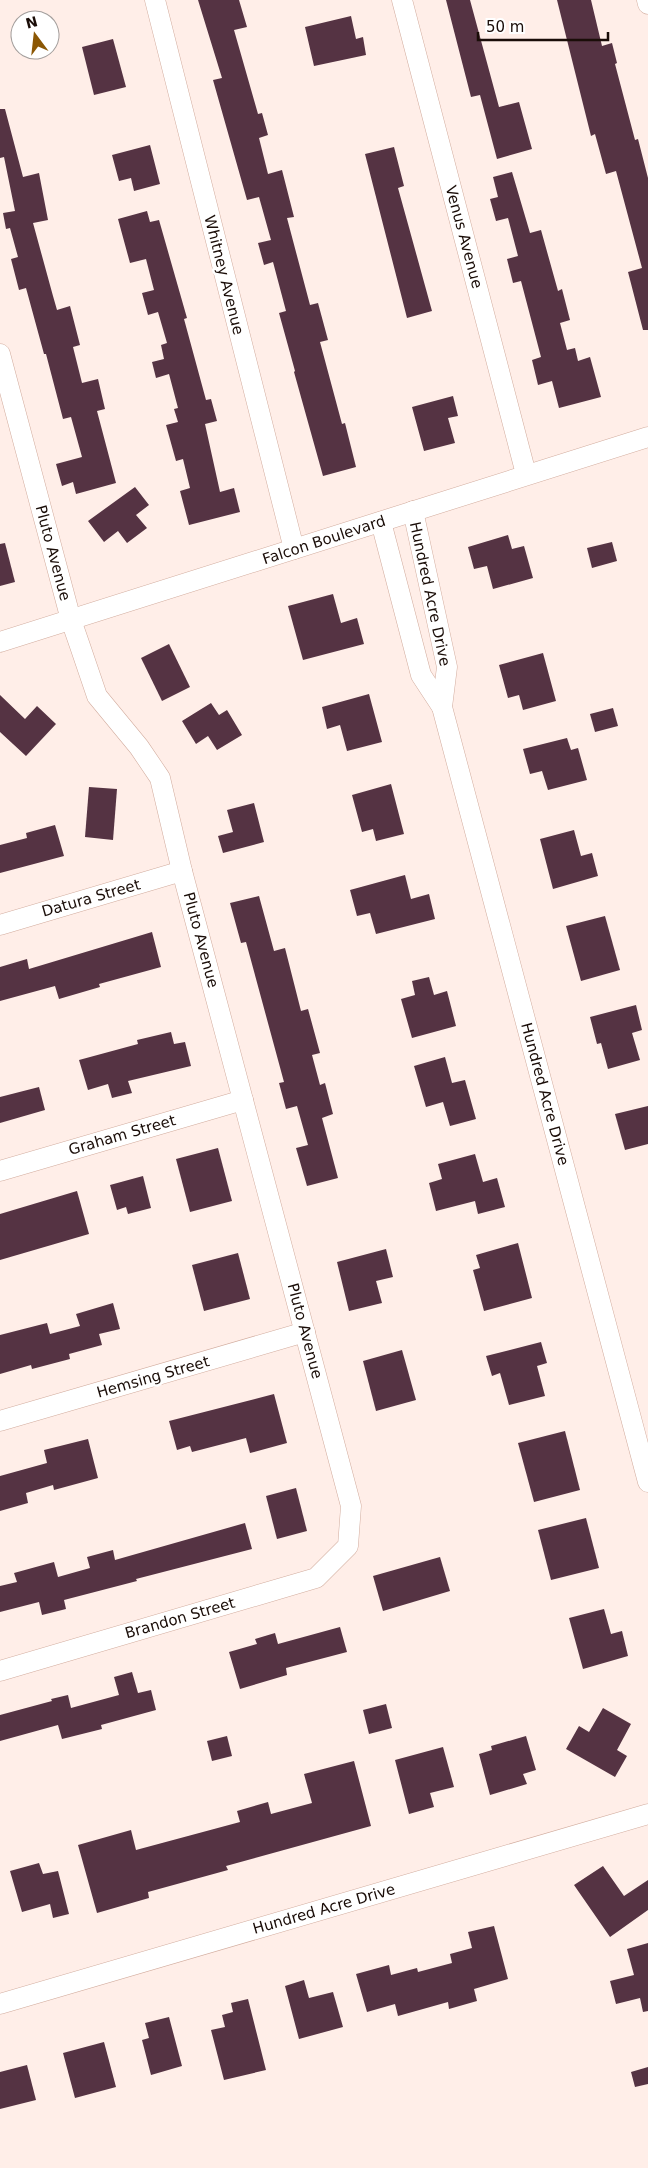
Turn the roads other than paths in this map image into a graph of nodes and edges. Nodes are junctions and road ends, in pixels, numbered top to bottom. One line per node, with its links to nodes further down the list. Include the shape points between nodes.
1 (155, 0): 10 (street, Whitney Avenue)
2 (402, 0): 7 (street, Venus Avenue)
3 (647, 0): 4 (street)
4 (648, 4)
5 (0, 354): 11 (street, Pluto Avenue)
6 (648, 437): 7 (street, Falcon Boulevard)
7 (526, 474): 8 (street, Falcon Boulevard)
8 (413, 512): 9 (street, Falcon Boulevard); 13 (street, Hundred Acre Drive, via 447,667)
9 (381, 522): 10 (street, Falcon Boulevard); 13 (street, Hundred Acre Drive, via 421,675)
10 (294, 549): 11 (street, Falcon Boulevard)
11 (71, 620): 12 (street, Falcon Boulevard); 14 (street, Pluto Avenue, via 97,696 160,778)
12 (0, 642)
13 (442, 707): 20 (street, Hundred Acre Drive)
14 (182, 871): 15 (street, Datura Street); 16 (street, Pluto Avenue)
15 (0, 925)
16 (243, 1100): 17 (street, Graham Street); 18 (street, Pluto Avenue)
17 (0, 1171)
18 (305, 1332): 19 (street, Hemsing Street); 21 (street, Pluto Avenue, via 350,1506)
19 (0, 1421)
20 (648, 1482)
21 (348, 1546): 22 (street, Brandon Street, via 316,1578)
22 (0, 1671)
23 (648, 1814): 24 (street, Hundred Acre Drive)
24 (0, 2004)

